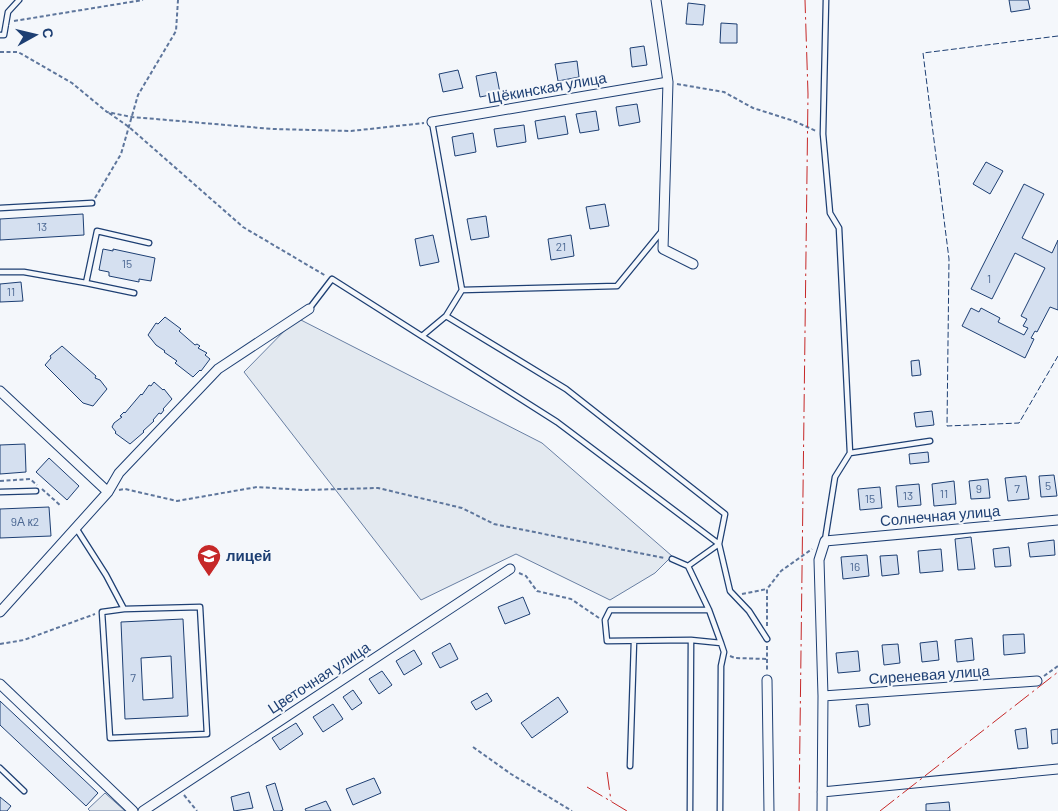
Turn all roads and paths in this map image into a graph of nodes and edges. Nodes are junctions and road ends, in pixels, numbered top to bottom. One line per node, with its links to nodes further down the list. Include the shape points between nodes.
1 (19, 0): 6 (lane, via 8,12)
2 (143, 0): 6 (path)
3 (178, 0): 11 (path, via 176,31 138,95)
4 (656, 0): 9 (street)
5 (826, 0): 14 (lane)
6 (6, 22): 7 (lane, via 4,35)
7 (0, 35)
8 (0, 52): 10 (path, via 18,52 72,83)
9 (668, 82): 12 (street, Щёкинская улица); 14 (path, via 724,92 753,108); 17 (street)
10 (107, 112): 11 (path); 13 (path)
11 (132, 117): 12 (path, via 273,130 351,131); 13 (path)
12 (432, 122): 23 (lane)
13 (129, 127): 15 (path, via 121,154); 21 (path, via 243,227)
14 (823, 134): 30 (lane, via 830,213 839,228)
15 (92, 203): 16 (lane)
16 (0, 208)
17 (663, 230): 19 (street, via 663,249); 23 (lane, via 616,286)
18 (149, 242): 22 (lane, via 97,231)
19 (693, 264)
20 (0, 272): 22 (lane, via 24,272)
21 (332, 279): 25 (lane); 27 (lane)
22 (86, 283): 24 (lane)
23 (462, 290): 26 (lane)
24 (134, 293)
25 (309, 309): 33 (street, via 218,369 119,473)
26 (446, 316): 27 (lane); 37 (lane, via 566,389 725,514)
27 (422, 336): 37 (lane, via 557,422)
28 (0, 391): 33 (street)
29 (930, 442): 30 (lane)
30 (850, 453): 36 (lane, via 835,476)
31 (36, 491): 32 (lane)
32 (0, 492)
33 (108, 492): 35 (street); 38 (path, via 125,489 178,501 257,487 304,490 378,488 462,508 494,524)
34 (1058, 520): 36 (street, Солнечная улица)
35 (76, 528): 43 (lane); 45 (street)
36 (824, 541): 41 (path, via 781,571); 59 (street, via 819,560)
37 (719, 544): 39 (lane); 42 (lane)
38 (672, 559): 39 (lane)
39 (688, 566): 44 (lane)
40 (510, 569): 47 (path, via 526,576 537,591 571,599); 64 (street, Цветочная улица)
41 (767, 589): 42 (path, via 742,594); 48 (path)
42 (730, 591): 48 (lane, via 749,611)
43 (124, 609): 46 (lane); 46 (lane, via 200,607 207,734 110,738)
44 (709, 610): 50 (lane, via 610,610 604,620 607,641); 51 (lane)
45 (0, 612)
46 (102, 612): 52 (path, via 24,640)
47 (600, 619)
48 (767, 639): 54 (path)
49 (691, 640): 50 (lane); 51 (lane); 71 (lane)
50 (634, 641): 61 (lane)
51 (721, 643): 53 (lane)
52 (0, 644)
53 (724, 652): 54 (path, via 735,658); 72 (lane, via 721,666)
54 (767, 659): 56 (path)
55 (1058, 666): 57 (path)
56 (767, 680): 73 (street)
57 (1037, 680): 59 (street, Сиреневая улица)
58 (0, 684): 67 (street)
59 (823, 696): 66 (street)
60 (473, 747): 70 (path)
61 (630, 766)
62 (0, 768): 65 (lane)
63 (1058, 769): 66 (street)
64 (178, 788): 68 (street, Цветочная улица); 69 (path)
65 (24, 791)
66 (822, 792): 74 (street)
67 (133, 811)
68 (142, 811)
69 (197, 811)
70 (572, 811)
71 (690, 811)
72 (720, 811)
73 (769, 811)
74 (822, 811)

